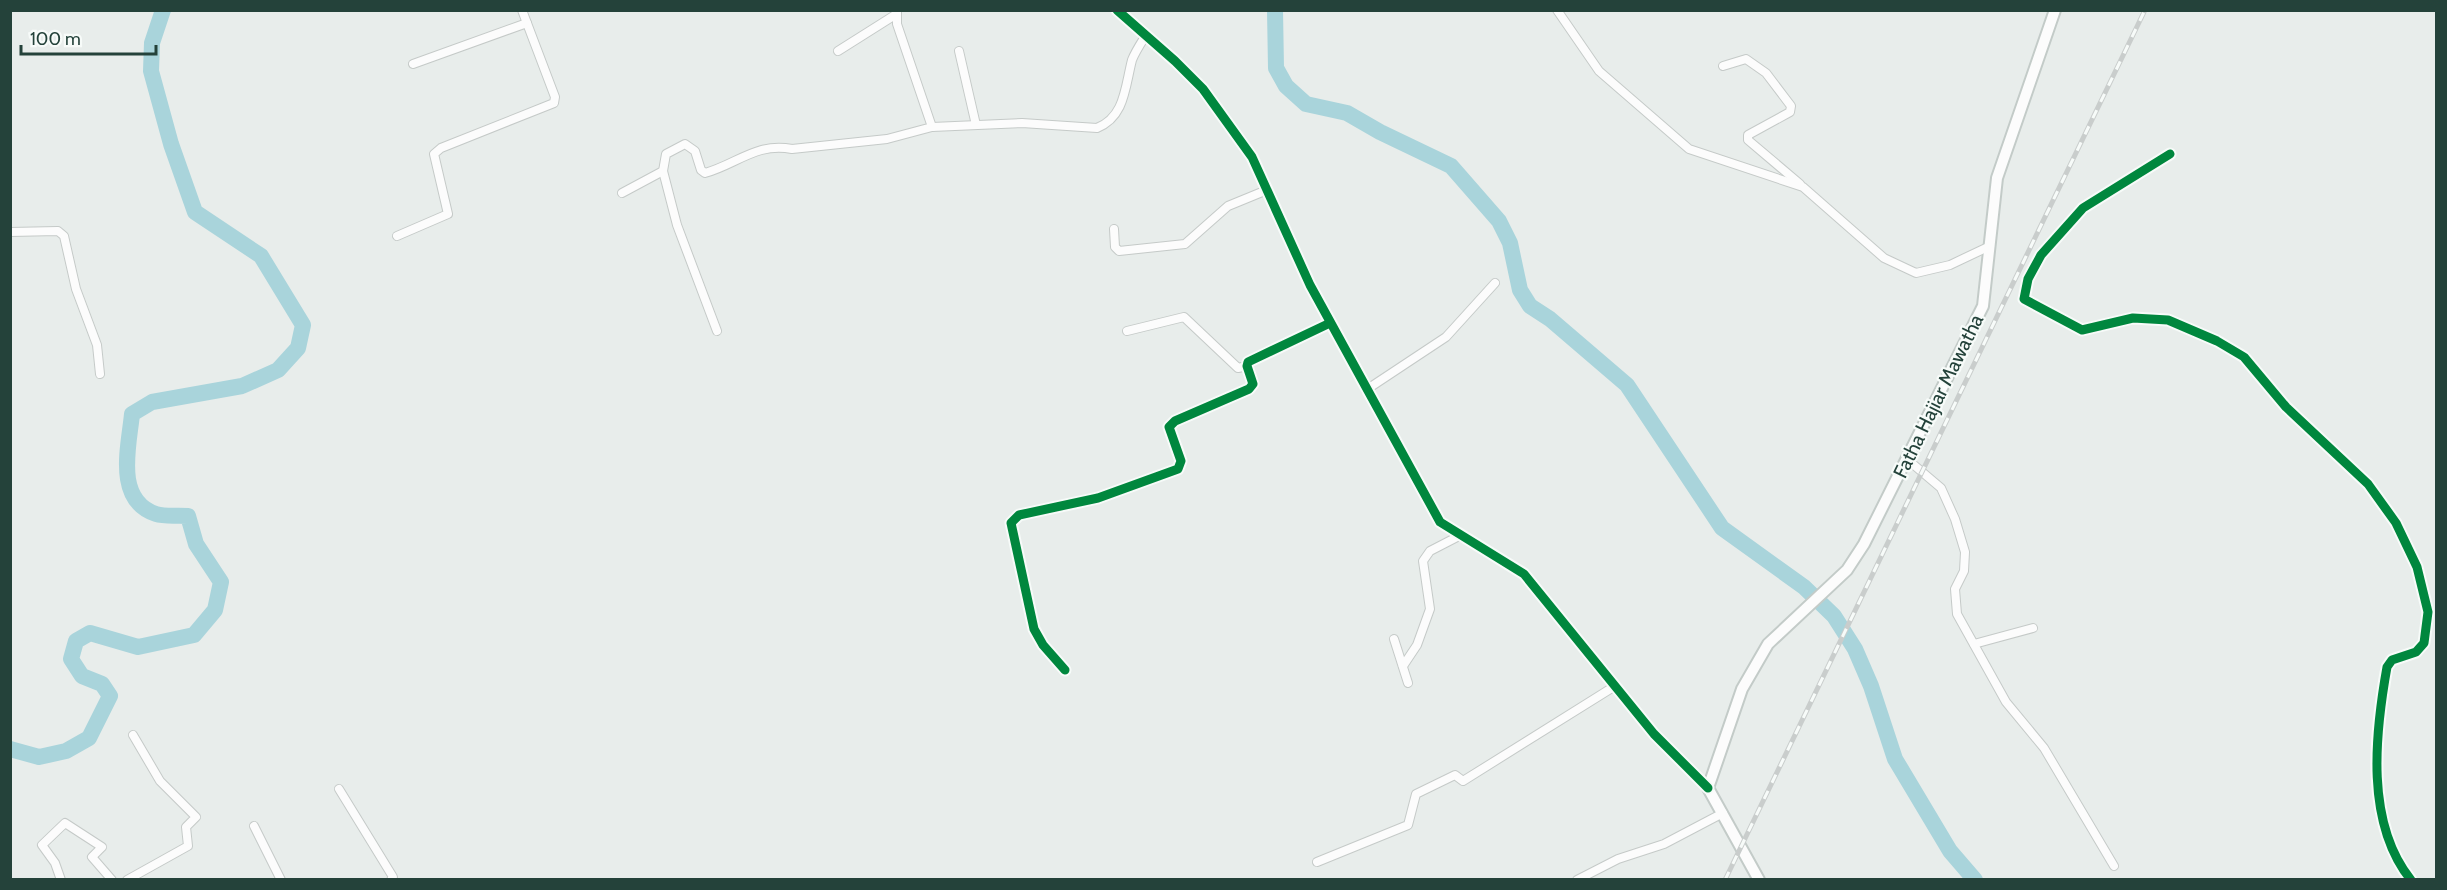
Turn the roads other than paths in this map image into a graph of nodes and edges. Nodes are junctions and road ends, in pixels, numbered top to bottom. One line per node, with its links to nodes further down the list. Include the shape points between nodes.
1 (522, 10): 6 (street)
2 (1117, 10): 7 (street)
3 (1557, 10): 16 (street, via 1599,71 1689,149)
4 (2055, 10): 22 (street, Fatha Hajiar Mawatha, via 1997,178)
5 (896, 13): 8 (street); 13 (street)
6 (526, 23): 10 (street); 21 (street, via 554,103 441,147 434,154 448,214)
7 (1146, 35): 12 (street, via 1133,58 1125,95 1112,121 1097,128 1022,123); 17 (street, via 1203,89 1252,158)
8 (838, 51)
9 (959, 51): 12 (street)
10 (413, 64)
11 (1723, 66): 16 (street, via 1746,59 1766,73 1791,106 1790,112 1748,135 1748,140)
12 (976, 125): 13 (street)
13 (932, 127): 15 (street, via 888,139 792,149 760,148 705,172 695,151 685,144 666,154)
14 (2170, 154): 53 (street, via 2083,208 2041,255 2028,279 2024,299 2082,330 2133,318 2168,320 2244,357 2286,407 2368,484 2397,523 2417,567 2427,612 2424,643 2416,652 2392,660 2387,667 2377,759 2387,838)
15 (663, 171): 18 (street); 25 (street, via 676,225)
16 (1803, 187): 22 (street, via 1884,258 1916,273 1950,266)
17 (1267, 190): 19 (street, via 1228,206 1185,244 1119,251 1115,247); 24 (street)
18 (622, 193)
19 (1114, 229)
20 (10, 232): 28 (street, via 58,231 64,236 76,289 97,345)
21 (397, 236)
22 (1990, 246): 30 (street, Fatha Hajiar Mawatha, via 1983,306)
23 (1495, 283): 29 (street, via 1446,337)
24 (1330, 322): 27 (street, via 1248,362); 29 (street)
25 (717, 331)
26 (1127, 331): 27 (street, via 1184,317 1238,368)
27 (1247, 366): 36 (street, via 1253,384 1250,389 1175,421 1168,428 1181,461 1178,469 1098,498 1018,515 1011,523 1034,629)
28 (100, 375)
29 (1366, 390): 31 (street, via 1440,522)
30 (1908, 460): 34 (street, via 1941,488 1955,519 1965,552 1964,571 1955,589 1957,614); 40 (street, Fatha Hajiar Mawatha, via 1847,570 1768,644 1742,689)
31 (1461, 535): 35 (street, via 1430,551 1423,561 1430,609 1417,645); 38 (street, via 1524,574)
32 (2033, 628): 34 (street)
33 (1394, 639): 35 (street)
34 (1974, 644): 45 (street, via 2006,702 2044,748)
35 (1403, 666): 37 (street)
36 (1065, 670)
37 (1408, 683)
38 (1615, 686): 40 (street, via 1654,734); 44 (street, via 1463,781 1455,775 1416,794 1408,825)
39 (133, 735): 48 (street, via 160,781 196,817 186,827 188,846)
40 (1708, 788): 42 (street)
41 (339, 789): 50 (street, via 387,865)
42 (1723, 813): 51 (street, via 1672,840); 52 (street)
43 (254, 826): 49 (street)
44 (1317, 861)
45 (2114, 866)
46 (61, 879): 47 (street, via 42,845 65,823 102,847 92,857)
47 (112, 879)
48 (127, 879)
49 (281, 879)
50 (391, 879)
51 (1576, 879)
52 (1759, 879)
53 (2411, 879)

